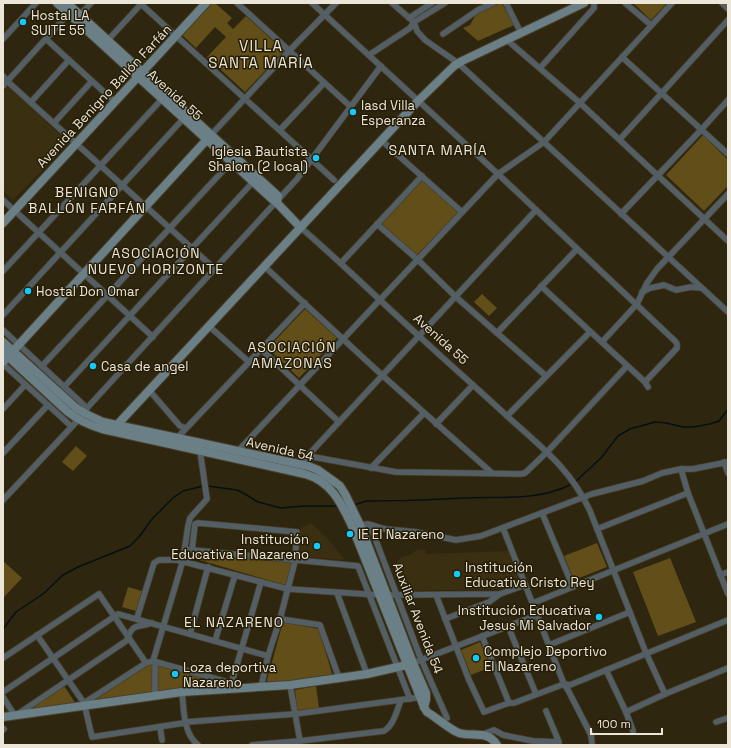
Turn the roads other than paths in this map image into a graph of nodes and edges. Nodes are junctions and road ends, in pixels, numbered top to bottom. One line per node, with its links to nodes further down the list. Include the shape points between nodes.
1 (36, 3): 31 (street)
2 (57, 3): 21 (street, Avenida 55)
3 (67, 3): 21 (street, Avenida 55)
4 (91, 3): 23 (street)
5 (142, 3): 30 (street); 33 (street)
6 (206, 3): 30 (street, Avenida Benigno Ballón Farfán)
7 (237, 3): 35 (street)
8 (312, 3): 22 (street)
9 (336, 3): 22 (street)
10 (392, 3): 24 (street)
11 (432, 3): 24 (street)
12 (445, 3): 26 (street)
13 (493, 3): 29 (street)
14 (506, 3): 28 (street)
15 (584, 3): 28 (street)
16 (594, 3): 41 (street, via 594,8)
17 (625, 3): 27 (street)
18 (672, 3): 27 (street)
19 (722, 3): 20 (street)
20 (728, 9)
21 (71, 12): 23 (street, Avenida 55); 32 (street); 42 (street, Avenida 55)
22 (324, 14): 35 (street); 36 (street)
23 (80, 15): 33 (street, Avenida 55)
24 (409, 18): 26 (street)
25 (728, 20): 48 (street)
26 (414, 22): 36 (street, via 410,28); 39 (street, via 417,32 425,40)
27 (651, 25): 37 (street)
28 (521, 33): 34 (street)
29 (443, 34)
30 (176, 35): 42 (street, Avenida Benigno Ballón Farfán); 49 (street)
31 (3, 39)
32 (46, 39): 38 (street); 44 (street)
33 (108, 40): 42 (street, Avenida 55)
34 (507, 40): 39 (street); 41 (street)
35 (289, 51): 46 (street); 49 (street)
36 (369, 55): 40 (street)
37 (622, 57): 48 (street); 55 (street)
38 (69, 60): 45 (street); 53 (street)
39 (458, 63): 52 (street); 64 (street)
40 (381, 66): 52 (street); 56 (street)
41 (540, 68): 55 (street)
42 (140, 75): 50 (street, Avenida 55); 54 (street, Avenida Benigno Ballón Farfán); 61 (street, Avenida 55)
43 (3, 76): 44 (street)
44 (8, 81): 47 (street); 53 (street)
45 (92, 81): 54 (street); 58 (street)
46 (324, 83): 56 (street); 59 (street)
47 (3, 86)
48 (662, 93): 60 (street); 62 (street)
49 (245, 98): 59 (street); 61 (street)
50 (162, 99): 57 (street, Avenida 55); 69 (street)
51 (728, 100): 60 (street)
52 (418, 101): 63 (street); 70 (street)
53 (31, 102): 58 (street)
54 (115, 102): 65 (street, Avenida Benigno Ballón Farfán)
55 (580, 103): 62 (street); 64 (street)
56 (351, 107): 67 (street)
57 (183, 119): 61 (street, Avenida 55); 75 (street)
58 (54, 123): 65 (street)
59 (280, 130): 67 (street)
60 (701, 130): 66 (street); 72 (street)
61 (209, 138): 68 (street, Avenida 55); 78 (street, Avenida 55, via 278,196); 79 (street)
62 (620, 139): 72 (street)
63 (381, 140): 71 (street); 87 (street)
64 (544, 142): 70 (street); 83 (street)
65 (76, 144): 69 (street); 81 (street, Avenida Benigno Ballón Farfán)
66 (728, 154)
67 (313, 160): 73 (street); 78 (street)
68 (231, 162): 74 (street, Avenida 55); 88 (street)
69 (100, 165): 75 (street); 89 (street)
70 (498, 174): 80 (street); 82 (street)
71 (422, 176): 82 (street); 86 (street)
72 (658, 176): 83 (street); 84 (street)
73 (334, 180)
74 (253, 182): 78 (street, Avenida 55); 91 (street)
75 (122, 186): 79 (street); 93 (street)
76 (728, 194): 84 (street)
77 (3, 200): 81 (street)
78 (277, 202): 87 (street, Avenida 55); 99 (street)
79 (145, 207): 88 (street); 100 (street)
80 (536, 210): 92 (street); 105 (street)
81 (14, 211): 85 (street, Avenida Benigno Ballón Farfán); 89 (street)
82 (462, 212): 95 (street)
83 (621, 214): 94 (street)
84 (705, 219): 90 (street); 94 (street)
85 (3, 223)
86 (377, 224): 95 (street); 96 (street)
87 (300, 227): 96 (street, Avenida 55); 97 (street)
88 (169, 228): 91 (street); 104 (street)
89 (38, 232): 93 (street); 98 (street)
90 (728, 241)
91 (192, 249): 99 (street); 111 (street)
92 (577, 249): 101 (street); 108 (street)
93 (60, 252): 100 (street); 110 (street)
94 (668, 257): 102 (street); 103 (street)
95 (417, 259): 105 (street); 106 (street)
96 (341, 263): 106 (street, Avenida 55)
97 (264, 266): 107 (street); 112 (street)
98 (3, 270)
99 (216, 270): 117 (street)
100 (83, 274): 104 (street); 121 (street)
101 (541, 286): 114 (street); 115 (street)
102 (702, 288): 103 (street, via 676,290 660,286); 109 (street)
103 (642, 292): 108 (street)
104 (108, 295): 111 (street); 125 (street)
105 (456, 297): 115 (street); 116 (street)
106 (380, 299): 116 (street, Avenida 55); 118 (street)
107 (305, 303): 118 (street); 122 (street)
108 (637, 304): 120 (street); 126 (street, via 677,344 677,348 646,384)
109 (728, 312)
110 (3, 315)
111 (130, 316): 117 (street); 132 (street)
112 (209, 326): 124 (street); 133 (street)
113 (3, 330): 121 (street)
114 (590, 332): 120 (street); 128 (street)
115 (497, 334): 128 (street)
116 (419, 336): 127 (street); 130 (street, Avenida 55)
117 (153, 337): 136 (street)
118 (343, 339): 127 (street); 131 (street)
119 (3, 342): 123 (street, Avenida 54)
120 (602, 342): 126 (street)
121 (19, 344): 123 (street); 125 (street)
122 (261, 349): 124 (street); 131 (street)
123 (6, 357): 129 (street); 136 (street, Avenida 54, via 71,404); 139 (street, Avenida 54)
124 (249, 362): 144 (street)
125 (42, 366): 132 (street)
126 (627, 366): 148 (street)
127 (383, 376): 137 (street); 140 (street)
128 (546, 376): 138 (street)
129 (25, 384): 134 (street); 135 (street)
130 (474, 384): 138 (street, Avenida 55); 141 (street)
131 (300, 386): 140 (street); 147 (street)
132 (64, 387): 136 (street)
133 (149, 390): 142 (street); 144 (street, via 180,426)
134 (48, 405): 143 (street); 149 (street)
135 (3, 409)
136 (86, 411): 142 (street, Avenida 54, via 103,422)
137 (424, 413): 141 (street); 153 (street)
138 (507, 416): 148 (street, Avenida 55)
139 (78, 420): 143 (street); 145 (street, Avenida 54, via 102,429)
140 (339, 422): 150 (street)
141 (436, 424): 156 (street)
142 (117, 425): 145 (street, Avenida 54)
143 (71, 426): 158 (street)
144 (186, 428): 145 (street)
145 (175, 441): 146 (street, Avenida 54); 147 (street, Avenida 54)
146 (200, 451): 167 (street, via 207,500 190,518); 184 (street, Avenida 54, via 305,474 326,484 344,508)
147 (238, 451): 152 (street, Avenida 54)
148 (547, 452): 156 (street, via 525,473); 159 (street, Avenida 55, via 567,472)
149 (3, 453)
150 (308, 456): 152 (street); 153 (street)
151 (726, 462): 154 (street, via 693,470); 155 (street)
152 (300, 464): 162 (street, Avenida 54, via 318,470 340,486)
153 (371, 468): 156 (street, via 396,472)
154 (681, 469): 157 (street); 159 (street)
155 (728, 473)
156 (492, 474)
157 (688, 492): 165 (street); 166 (street)
158 (4, 497)
159 (584, 498): 160 (street); 165 (street, Avenida 55)
160 (542, 512): 164 (street); 178 (street)
161 (728, 524): 166 (street)
162 (360, 525): 163 (street); 184 (street, Avenida 54)
163 (370, 525): 164 (street, via 456,540 481,536); 186 (street, Auxiliar Avenida 54)
164 (503, 528): 177 (street)
165 (598, 529): 172 (street, Avenida 55)
166 (704, 533): 172 (street); 175 (street)
167 (185, 550): 168 (street); 169 (street)
168 (192, 550): 170 (street); 170 (street, via 195,524 198,523 298,532)
169 (183, 560): 171 (street); 191 (street, via 159,560 154,563); 196 (street)
170 (295, 561): 179 (street); 183 (street, via 358,566)
171 (208, 567): 174 (street); 198 (street)
172 (613, 570): 178 (street); 188 (street, Avenida 55)
173 (728, 572): 175 (street)
174 (235, 575): 176 (street); 202 (street)
175 (720, 575): 182 (street)
176 (261, 582): 179 (street); 205 (street)
177 (525, 585): 181 (street); 187 (street)
178 (573, 587): 187 (street)
179 (288, 589): 180 (street); 192 (street)
180 (336, 593): 183 (street); 217 (street)
181 (500, 594): 185 (street); 193 (street, via 489,602)
182 (728, 594)
183 (369, 595): 184 (street); 214 (street)
184 (383, 595): 186 (street); 213 (street, Avenida 54)
185 (436, 595): 186 (street); 193 (street)
186 (397, 596): 210 (street, Auxiliar Avenida 54)
187 (533, 603): 189 (street)
188 (630, 612): 203 (street); 206 (street, Avenida 55)
189 (537, 615): 197 (street); 203 (street)
190 (114, 617): 191 (street, via 121,614); 199 (street, via 99,594); 201 (street); 209 (street)
191 (138, 618): 195 (street)
192 (280, 618): 207 (street); 218 (street, via 320,625)
193 (445, 619): 204 (street)
194 (728, 620): 206 (street)
195 (153, 623): 196 (street); 201 (street, via 135,626 130,630)
196 (164, 626): 198 (street); 211 (street)
197 (508, 626): 200 (street); 226 (street)
198 (190, 634): 202 (street)
199 (37, 635): 208 (street); 209 (street)
200 (482, 636): 204 (street); 233 (street)
201 (128, 638): 212 (street); 219 (street)
202 (215, 642): 205 (street)
203 (549, 645): 220 (street)
204 (455, 646): 210 (street); 233 (street, via 483,712)
205 (241, 649): 207 (street); 222 (street)
206 (646, 653): 216 (street); 227 (street, Avenida 55)
207 (268, 656): 223 (street)
208 (3, 658)
209 (52, 658): 219 (street); 224 (street)
210 (421, 659): 213 (street); 240 (street, Auxiliar Avenida 54)
211 (154, 661): 212 (street); 222 (street); 228 (street)
212 (146, 663): 234 (street)
213 (410, 664): 214 (street); 229 (street, Avenida 54)
214 (397, 668): 217 (street); 231 (street)
215 (728, 668): 227 (street)
216 (606, 670): 220 (street, via 570,685); 236 (street)
217 (367, 674): 218 (street)
218 (339, 678): 221 (street)
219 (68, 680): 234 (street); 238 (street)
220 (564, 684): 226 (street); 249 (street)
221 (290, 685): 223 (street); 237 (street)
222 (232, 686): 223 (street); 225 (street)
223 (261, 687)
224 (3, 692)
225 (182, 692): 228 (street); 242 (street)
226 (536, 694): 233 (street)
227 (665, 694): 236 (street)
228 (155, 696): 234 (street)
229 (423, 696): 231 (street); 246 (street, Avenida 54, via 427,712 458,732)
230 (3, 697): 238 (street)
231 (410, 699): 232 (street)
232 (401, 700): 237 (street); 248 (street, via 392,723 384,730)
233 (509, 703)
234 (84, 705): 238 (street); 244 (street, via 92,737)
235 (546, 711): 246 (street, via 559,742 533,741 503,735 494,730)
236 (626, 712): 245 (street)
237 (295, 714): 242 (street); 248 (street)
238 (15, 716): 239 (street)
239 (3, 717)
240 (447, 718)
241 (728, 718): 243 (street)
242 (186, 722): 244 (street); 250 (street, via 188,733)
243 (716, 722)
244 (160, 726): 247 (street)
245 (633, 731)
246 (481, 734): 252 (street, via 492,739)
247 (162, 740)
248 (300, 742): 251 (street)
249 (592, 743)
250 (198, 745)
251 (252, 745)
252 (497, 745)

